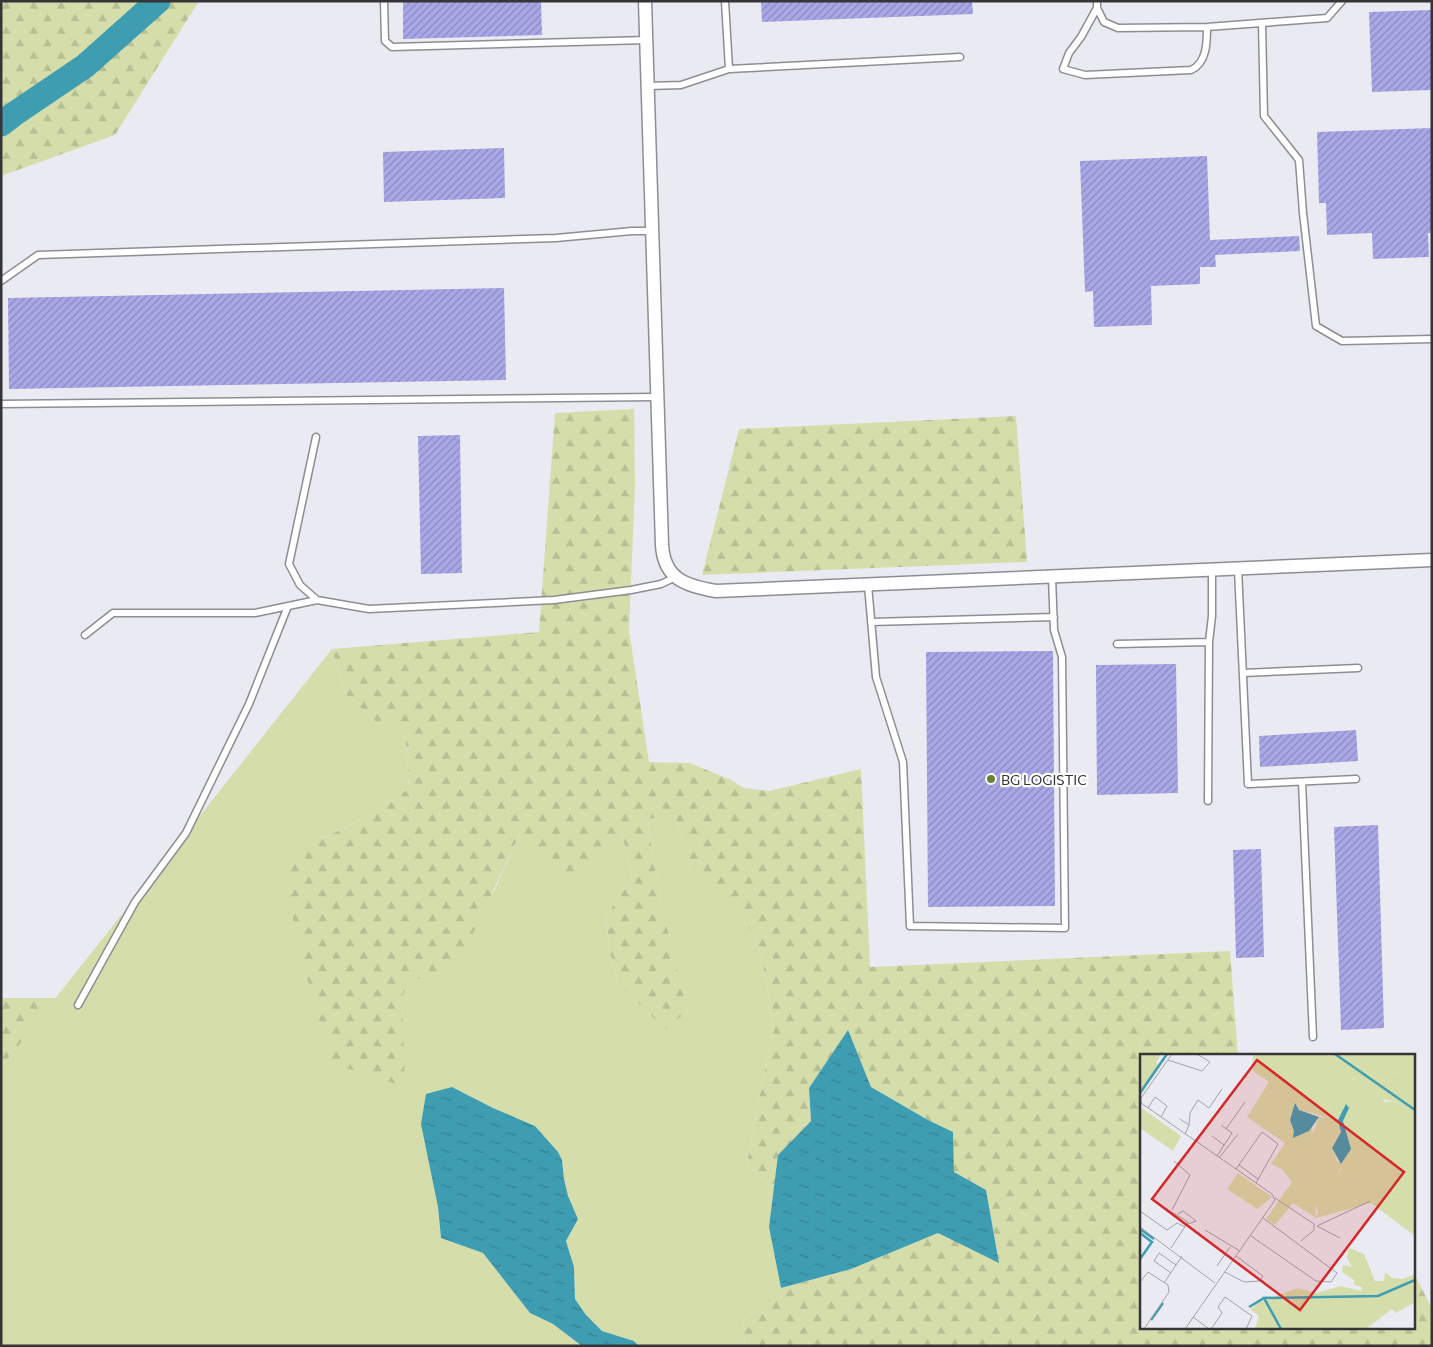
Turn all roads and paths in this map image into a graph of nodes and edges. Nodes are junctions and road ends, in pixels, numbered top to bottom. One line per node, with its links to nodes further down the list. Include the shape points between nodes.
1 (384, 1): 8 (lane, via 385,41 392,46)
2 (645, 1): 8 (street)
3 (725, 1): 10 (lane)
4 (1342, 1): 6 (lane, via 1327,18)
5 (1097, 4): 7 (lane, via 1104,22 1118,28); 7 (lane, via 1063,68 1085,75 1192,70 1197,68 1204,55)
6 (1262, 23): 7 (lane); 14 (lane, via 1264,116 1299,160 1316,326 1342,342)
7 (1207, 27)
8 (646, 40): 11 (street)
9 (960, 57): 10 (lane)
10 (729, 69): 11 (lane, via 681,84)
11 (648, 86): 12 (street)
12 (651, 231): 13 (lane, via 556,238 38,255); 15 (street)
13 (1, 281)
14 (1432, 339)
15 (656, 397): 16 (lane); 21 (street, via 663,559)
16 (1, 404)
17 (316, 437): 24 (lane, via 289,564 300,585)
18 (1432, 560): 19 (street)
19 (1238, 569): 20 (street); 32 (lane)
20 (1212, 570): 22 (street); 29 (lane)
21 (676, 577): 23 (street, via 696,588 716,591); 24 (lane, via 661,584 631,590 554,600 369,609)
22 (1052, 577): 23 (street); 26 (lane)
23 (868, 585): 27 (lane)
24 (317, 600): 25 (lane)
25 (288, 606): 28 (lane, via 255,613 113,613); 36 (lane, via 249,704 186,833 135,902)
26 (1054, 617): 27 (lane); 27 (lane, via 1054,630 1062,657 1065,928 910,926 903,762 876,678)
27 (871, 622)
28 (85, 635)
29 (1209, 642): 30 (lane); 35 (lane)
30 (1117, 644)
31 (1358, 668): 32 (lane)
32 (1242, 673): 34 (lane, via 1248,784)
33 (1356, 779): 34 (lane)
34 (1302, 782): 37 (lane)
35 (1208, 801)
36 (78, 1006)
37 (1313, 1037)

